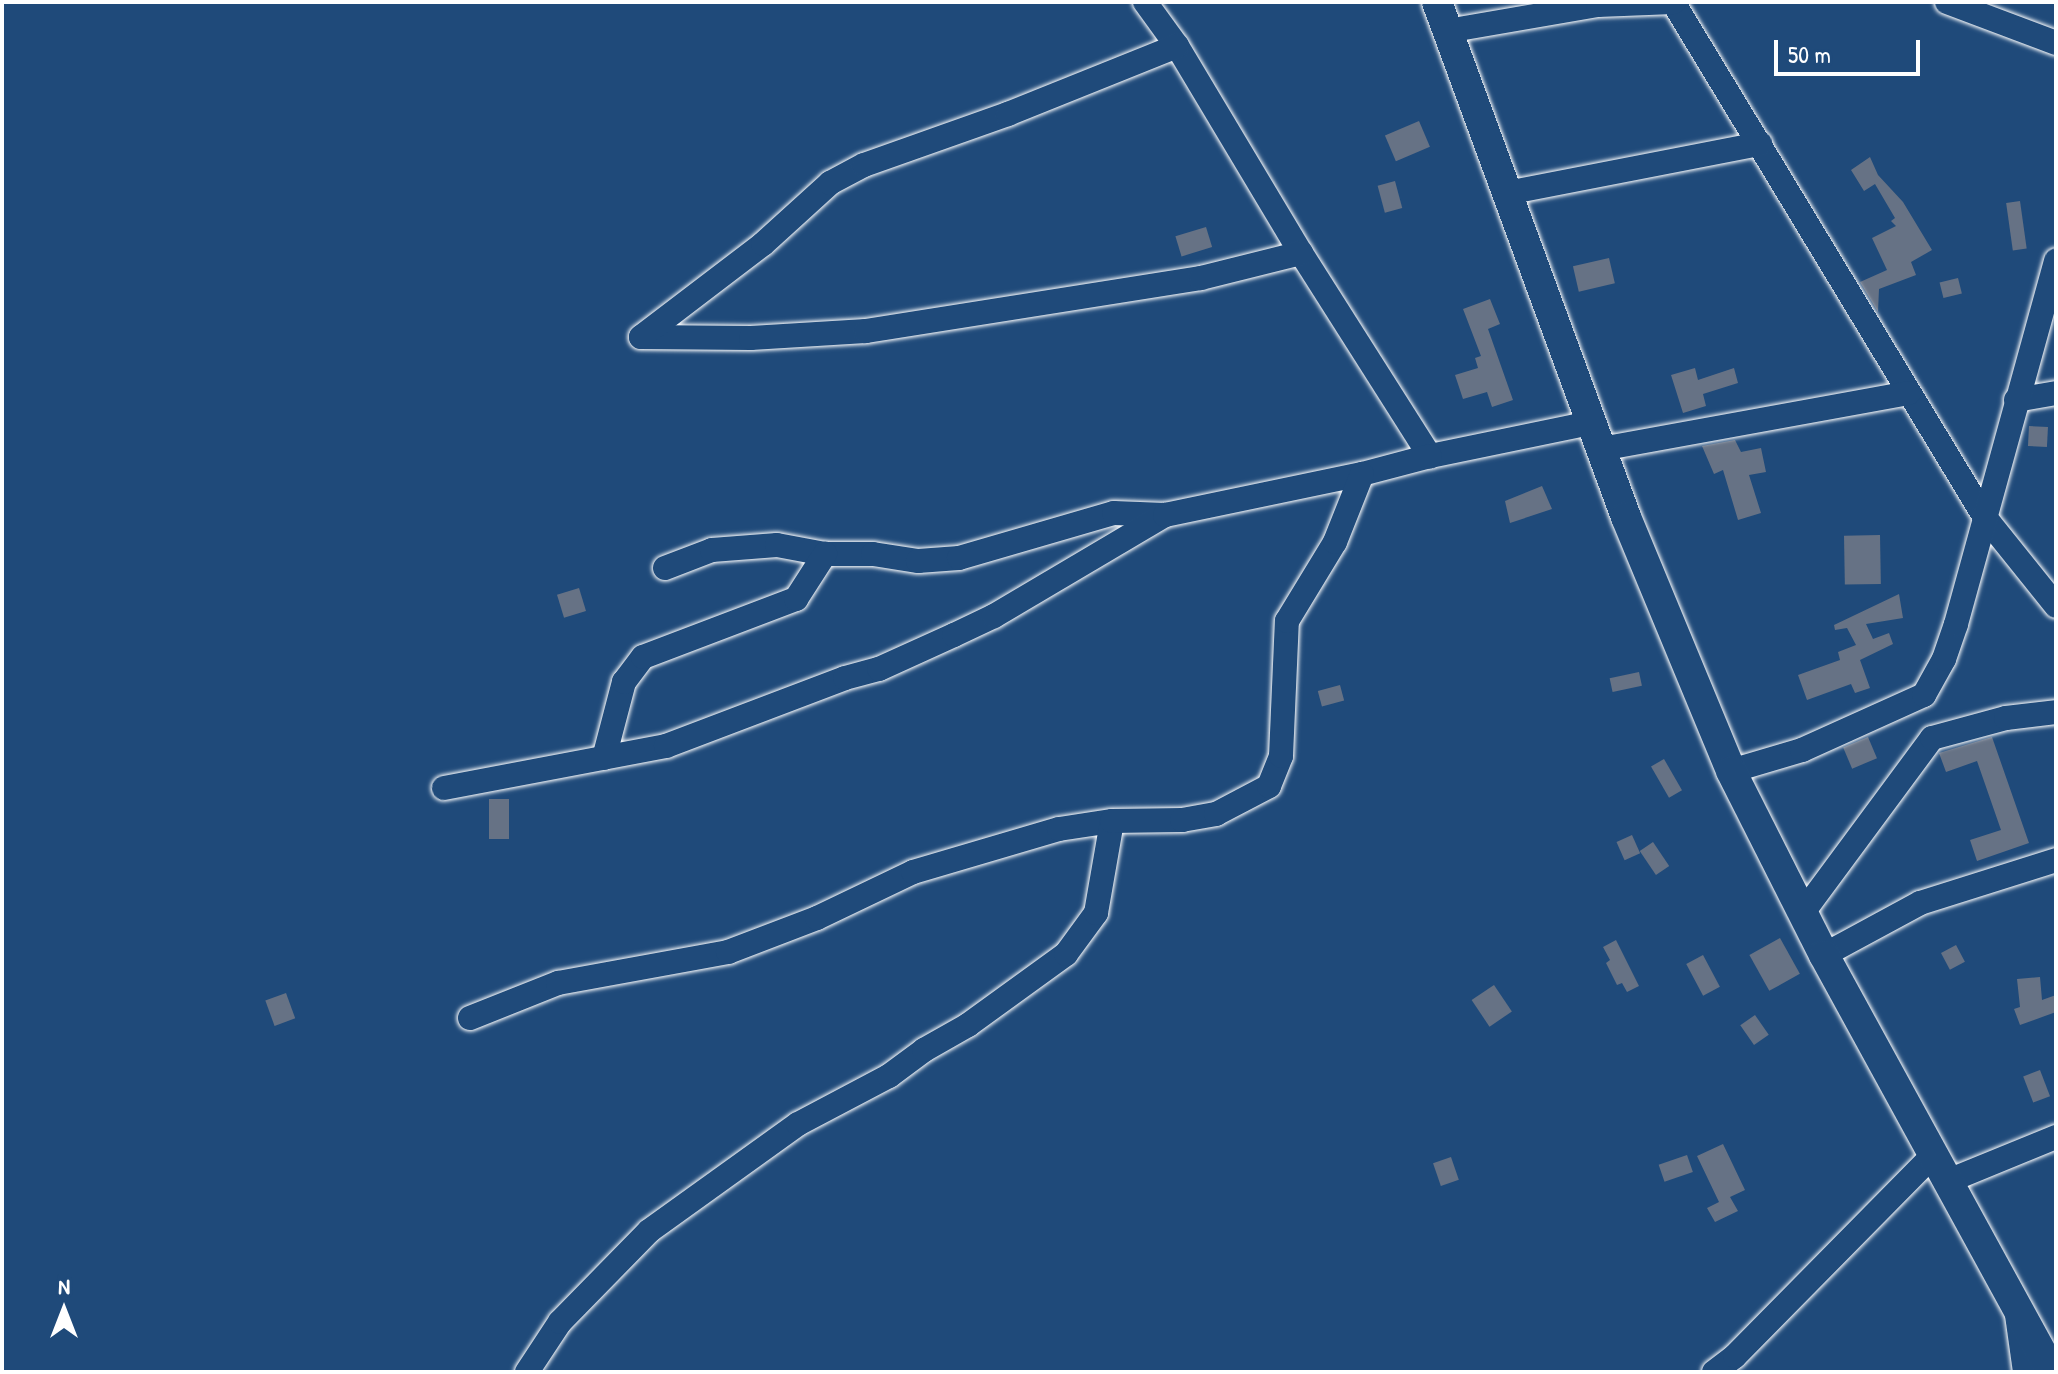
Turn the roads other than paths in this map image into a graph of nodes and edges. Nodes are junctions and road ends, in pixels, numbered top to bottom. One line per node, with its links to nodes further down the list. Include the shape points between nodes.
1 (1145, 2): 7 (street)
2 (1437, 2): 5 (main road)
3 (1674, 2): 5 (street, via 1598,5); 8 (street)
4 (1947, 2): 6 (street)
5 (1447, 31): 9 (main road)
6 (2056, 43)
7 (1177, 46): 10 (street); 10 (street, via 864,165 830,183 763,244 641,337 866,331 1187,280)
8 (1760, 144): 9 (street); 12 (street)
9 (1507, 193): 15 (main road)
10 (1301, 253): 16 (street)
11 (2056, 261): 14 (street)
12 (1909, 393): 15 (street); 19 (street)
13 (2056, 393): 14 (street)
14 (2016, 400): 19 (street)
15 (1596, 436): 16 (street); 27 (main road)
16 (1430, 456): 17 (street)
17 (1362, 474): 18 (street); 29 (street, via 1335,542 1287,621 1281,756 1269,786 1216,814)
18 (1165, 515): 20 (street, via 1114,513 959,558 918,561); 26 (street, via 994,616 879,669 666,746)
19 (1984, 516): 22 (street); 23 (street, via 1956,624)
20 (825, 554): 21 (street, via 777,545 739,547 712,550); 26 (street, via 796,599 643,657 624,682)
21 (665, 568)
22 (2056, 606)
23 (1924, 695): 25 (street); 27 (street, via 1802,750)
24 (2056, 712): 25 (street, via 2006,718)
25 (1932, 738): 31 (street)
26 (604, 758): 28 (street)
27 (1731, 771): 31 (main road)
28 (444, 788)
29 (1112, 821): 33 (street, via 1059,829 913,872 817,918 728,952 558,983); 38 (street, via 1096,913 1066,954 889,1076 798,1124 649,1231 560,1322)
30 (2056, 860): 32 (street, via 1920,903)
31 (1804, 911): 32 (main road)
32 (1824, 955): 35 (main road)
33 (470, 1018)
34 (2056, 1137): 36 (street)
35 (1934, 1154): 36 (main road); 39 (street)
36 (1948, 1181): 37 (main road)
37 (2017, 1313): 40 (street); 41 (main road)
38 (527, 1372)
39 (1714, 1372)
40 (2025, 1372)
41 (2052, 1372)

